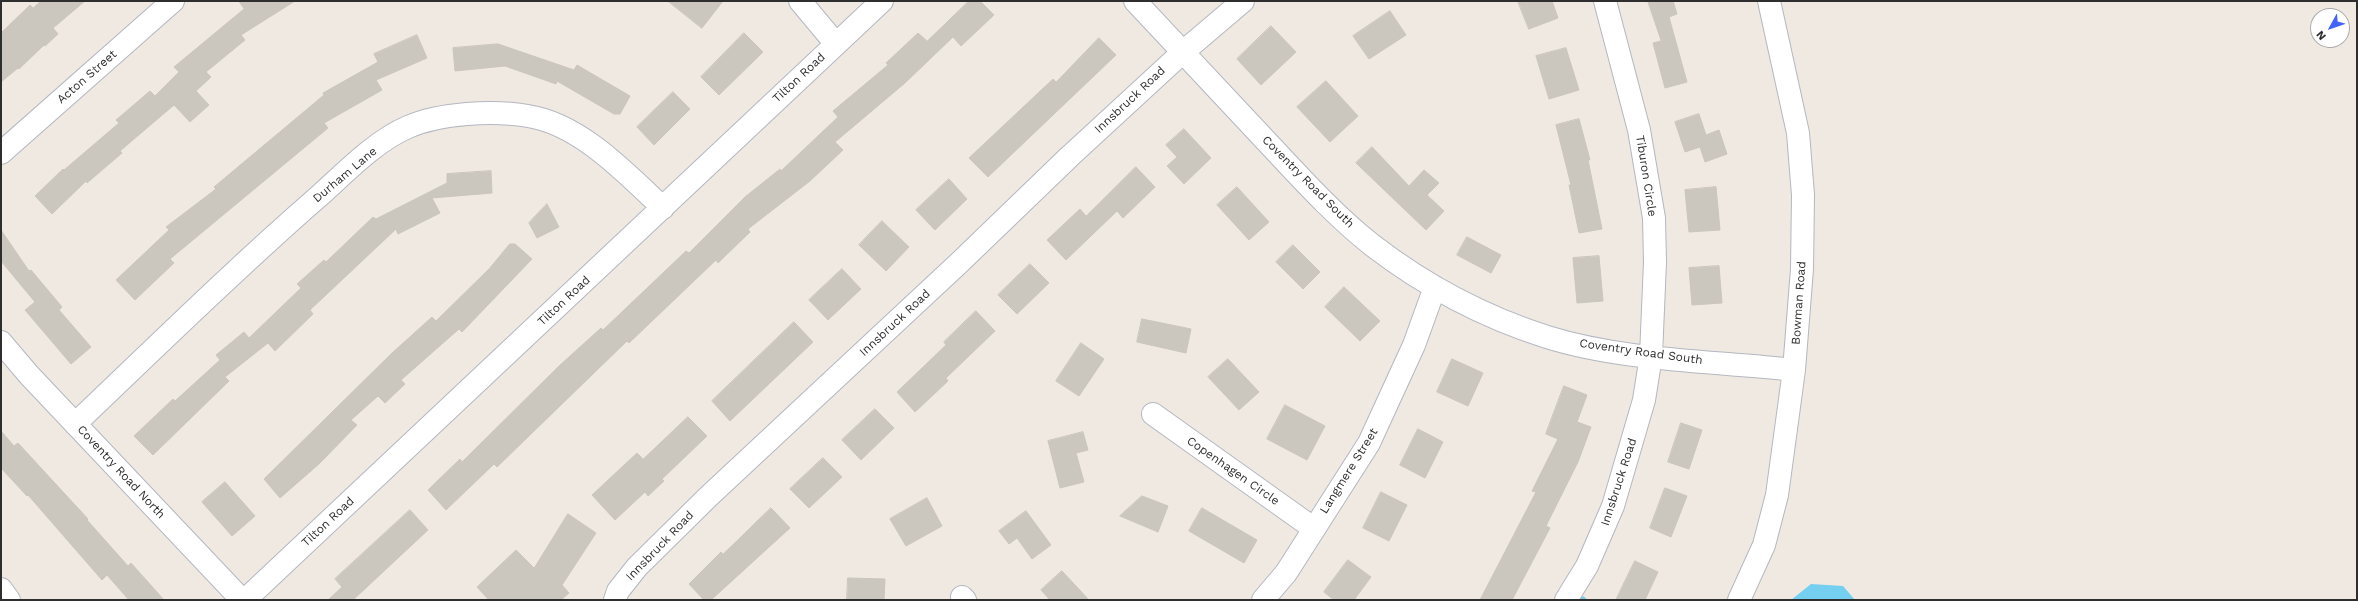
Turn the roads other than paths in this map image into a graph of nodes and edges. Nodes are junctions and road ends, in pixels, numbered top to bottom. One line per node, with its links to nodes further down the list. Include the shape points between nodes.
1 (173, 1): 10 (street, Acton Street)
2 (800, 1): 8 (street)
3 (882, 1): 8 (street, Tilton Road)
4 (1135, 1): 9 (street, Coventry Road South)
5 (1243, 1): 9 (street, Innsbruck Road)
6 (1605, 1): 14 (street, Tiburon Circle, via 1639,130 1654,218 1656,262)
7 (1769, 1): 15 (street, Bowman Road, via 1798,133 1803,195 1802,269)
8 (836, 44): 11 (street, Tilton Road)
9 (1182, 52): 12 (street, Coventry Road South, via 1316,194 1371,244); 23 (street, Innsbruck Road, via 709,496 637,567 618,591)
10 (1, 153)
11 (663, 208): 17 (street, Durham Lane, via 605,154 563,128 529,116 477,112 406,128 371,151 289,222); 22 (street, Tilton Road)
12 (1435, 288): 14 (street, Coventry Road South, via 1495,317 1548,337 1596,348); 18 (street, Langmere Street, via 1414,345 1369,443)
13 (1, 342): 17 (street, Coventry Road North)
14 (1651, 356): 15 (street, Coventry Road South); 25 (street, Innsbruck Road, via 1644,400 1613,506 1587,566)
15 (1794, 370): 26 (street, Bowman Road, via 1776,495 1764,545)
16 (1154, 414): 18 (street, Copenhagen Circle)
17 (75, 424): 21 (street, Coventry Road North)
18 (1313, 528): 24 (street, Langmere Street, via 1286,573)
19 (1, 589): 20 (street)
20 (9, 600)
21 (242, 600)
22 (245, 600)
23 (615, 600)
24 (1263, 600)
25 (1566, 600)
26 (1739, 600)

